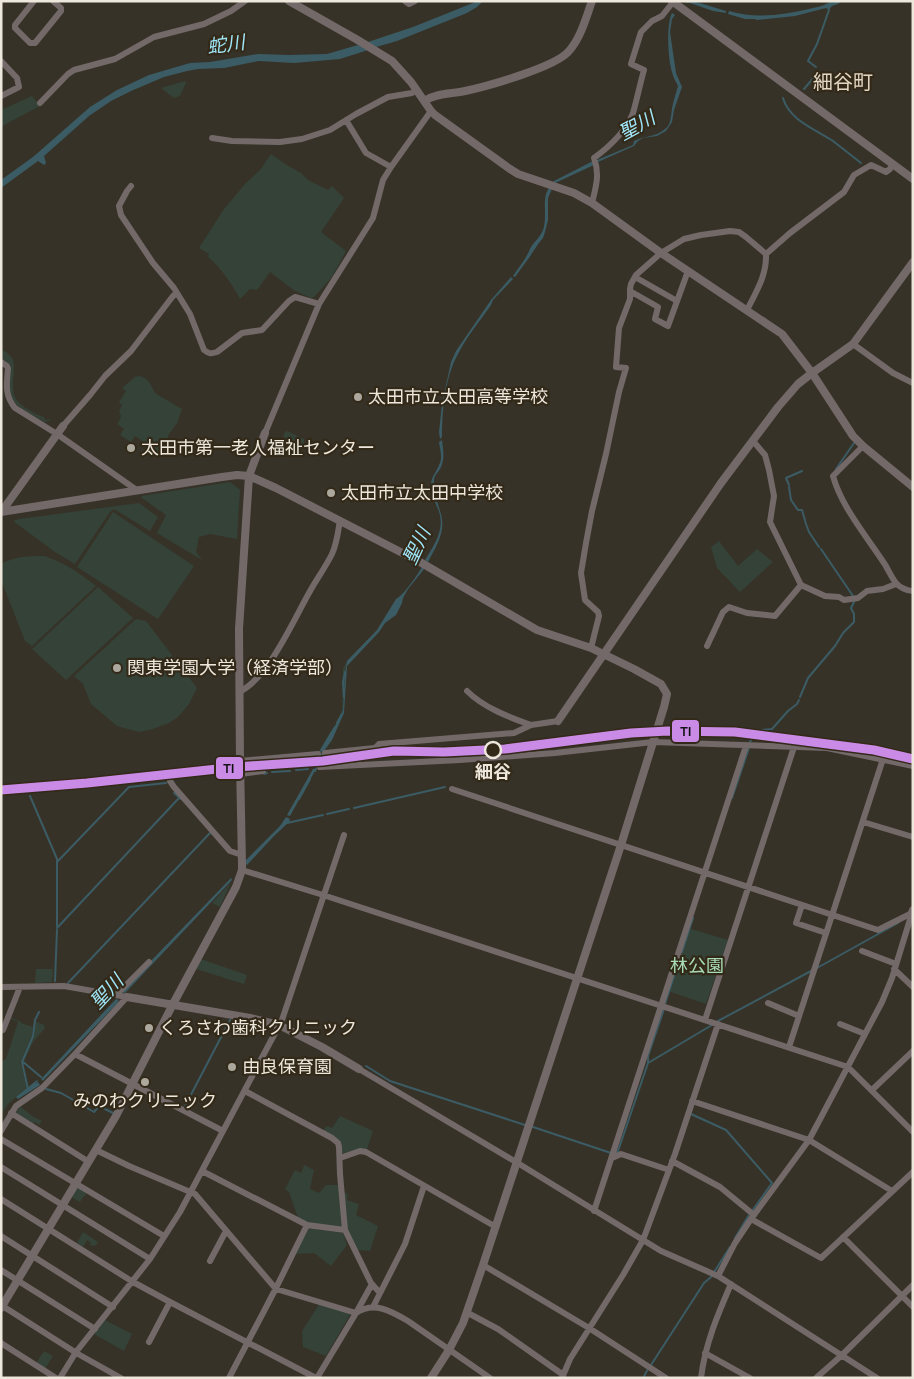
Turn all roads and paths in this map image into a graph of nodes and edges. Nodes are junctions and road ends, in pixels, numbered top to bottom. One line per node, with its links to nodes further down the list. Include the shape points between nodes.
1 (34, 1): 2 (street, via 15,25 30,43 35,43 60,13 60,8)
2 (53, 1)
3 (246, 1): 13 (street, via 204,24 154,37 115,58 74,70)
4 (289, 1): 10 (street, via 381,54 398,66)
5 (405, 1): 6 (street, via 409,4)
6 (415, 1)
7 (592, 1): 12 (street, via 576,42 558,60 491,85 433,96)
8 (673, 2): 17 (street); 21 (street, via 662,16 641,32 631,64 644,70 632,114 618,136 594,158 598,168)
9 (1, 61): 11 (street, via 17,78 19,87)
10 (418, 90): 12 (street); 15 (street, via 388,97)
11 (1, 96)
12 (424, 101): 14 (street)
13 (40, 103)
14 (431, 111): 18 (street); 21 (street, via 514,172 574,193)
15 (346, 120): 16 (street, via 324,132 292,141); 18 (street, via 366,153)
16 (212, 138)
17 (893, 164): 19 (street); 23 (street, via 886,172 871,165 859,171 844,192)
18 (391, 167): 30 (street, via 373,218)
19 (913, 179)
20 (131, 186): 28 (street, via 119,206 121,215)
21 (592, 203): 22 (street)
22 (661, 253): 23 (street, via 684,240 730,231 739,232); 25 (street); 26 (street)
23 (766, 254): 31 (street, via 766,268)
24 (913, 262): 32 (street)
25 (688, 271): 29 (street); 31 (street)
26 (635, 277): 27 (street); 29 (street)
27 (630, 291): 29 (street, via 658,307 655,319 668,326); 50 (street, via 619,328 616,367 626,368 592,511 581,573 584,600 599,616)
28 (177, 293): 30 (street, via 190,314 204,350 212,354 242,333 262,330 295,297); 36 (street)
29 (677, 301)
30 (319, 304): 37 (street)
31 (747, 310): 34 (street, via 782,334)
32 (853, 344): 34 (street); 35 (street)
33 (1, 362): 38 (street, via 8,368 9,402)
34 (812, 373): 39 (street, via 798,384); 40 (street)
35 (913, 383)
36 (64, 426): 38 (street)
37 (265, 433): 41 (street)
38 (57, 434): 43 (street); 44 (street)
39 (753, 441): 47 (street, via 767,461 774,496 770,522); 51 (street)
40 (862, 446): 42 (street); 46 (street, via 833,476 856,521)
41 (249, 476): 43 (street, via 237,475); 45 (street); 53 (street, via 239,629)
42 (913, 487)
43 (138, 491): 44 (street)
44 (2, 512)
45 (340, 520): 50 (street, via 537,630); 53 (street, via 332,554 278,649 268,666)
46 (896, 584): 47 (street, via 844,600); 48 (street)
47 (801, 586): 49 (street, via 775,616 729,607 723,612)
48 (913, 591)
49 (707, 646)
50 (591, 648): 51 (street)
51 (604, 654): 54 (street); 56 (street, via 661,684 667,694)
52 (468, 691): 55 (street, via 474,698 508,717)
53 (239, 692): 60 (street)
54 (558, 721): 55 (street)
55 (531, 725): 60 (street, via 514,733 379,744 375,748)
56 (653, 742): 57 (street); 62 (street, via 546,754); 70 (street)
57 (746, 746): 58 (street); 73 (street)
58 (794, 748): 59 (street, via 828,748); 74 (street)
59 (883, 759): 61 (street); 67 (street)
60 (240, 761): 64 (street)
61 (913, 766)
62 (320, 767)
63 (263, 771): 64 (street)
64 (240, 774): 71 (street)
65 (170, 781): 71 (street, via 230,851)
66 (452, 789): 70 (street)
67 (863, 822): 69 (street); 78 (street)
68 (344, 834): 75 (street)
69 (913, 837)
70 (621, 845): 73 (street); 83 (street)
71 (242, 855): 72 (street)
72 (242, 870): 75 (street); 89 (street)
73 (704, 873): 74 (street); 90 (street)
74 (748, 887): 76 (street); 92 (street)
75 (323, 895): 83 (street); 95 (street)
76 (802, 904): 78 (street); 79 (street, via 796,923)
77 (912, 911): 78 (street, via 878,930); 82 (street)
78 (832, 914): 79 (street)
79 (826, 933): 91 (street)
80 (862, 951): 82 (street)
81 (149, 962): 87 (street)
82 (895, 966): 86 (street); 97 (street, via 882,1002)
83 (576, 978): 90 (street); 118 (street)
84 (1, 987): 85 (street)
85 (20, 987): 87 (street, via 64,986); 96 (street)
86 (913, 988)
87 (121, 996): 89 (street); 100 (street)
88 (768, 1003): 91 (street)
89 (173, 1004): 95 (street); 103 (street)
90 (662, 1006): 92 (street); 115 (street)
91 (799, 1016): 98 (street)
92 (704, 1020): 93 (street)
93 (718, 1024): 98 (street); 106 (street)
94 (840, 1024): 97 (street)
95 (279, 1025): 102 (street); 105 (street)
96 (1, 1029)
97 (865, 1034): 101 (street)
98 (789, 1047): 101 (street)
99 (913, 1051): 104 (street)
100 (75, 1054): 103 (street); 107 (street, via 42,1088 20,1102)
101 (848, 1067): 104 (street); 112 (street)
102 (359, 1069): 118 (street)
103 (133, 1084): 109 (street); 113 (street)
104 (872, 1090): 110 (street)
105 (244, 1091): 109 (street); 114 (street, via 332,1138 338,1143)
106 (692, 1102): 112 (street); 116 (street)
107 (11, 1113): 108 (street); 117 (street)
108 (1, 1131)
109 (223, 1132): 121 (street)
110 (913, 1132)
111 (1, 1139): 123 (street)
112 (809, 1140): 125 (street); 130 (street)
113 (96, 1150): 117 (street); 126 (street)
114 (340, 1158): 124 (street, via 366,1152); 134 (street)
115 (612, 1158): 120 (street, via 621,1154); 129 (street)
116 (672, 1161): 120 (street); 130 (street, via 720,1187)
117 (89, 1162): 123 (street)
118 (516, 1162): 129 (street); 132 (street)
119 (1, 1167): 128 (street)
120 (669, 1170): 139 (street)
121 (202, 1172): 126 (street); 131 (street)
122 (913, 1172): 125 (street)
123 (77, 1184): 128 (street); 137 (street)
124 (424, 1186): 132 (street); 152 (street, via 404,1244)
125 (892, 1191): 138 (street)
126 (192, 1192): 135 (street); 137 (street)
127 (1, 1199): 133 (street)
128 (64, 1205): 133 (street); 141 (street)
129 (594, 1210): 139 (street)
130 (752, 1217): 138 (street, via 821,1258); 145 (street)
131 (307, 1225): 134 (street); 151 (street)
132 (496, 1227): 143 (street)
133 (49, 1229): 140 (street); 147 (street)
134 (345, 1230): 148 (street)
135 (226, 1231): 142 (street); 151 (street)
136 (1, 1236): 140 (street)
137 (164, 1236): 141 (street)
138 (843, 1237): 153 (street)
139 (643, 1240): 145 (street); 161 (street)
140 (33, 1256): 146 (street); 157 (street)
141 (150, 1259): 147 (street)
142 (210, 1262)
143 (483, 1265): 159 (street); 161 (street)
144 (1, 1270): 146 (street)
145 (718, 1276): 149 (street)
146 (18, 1281): 155 (street); 162 (street)
147 (133, 1282): 154 (street); 157 (street)
148 (372, 1284): 152 (street); 160 (street)
149 (731, 1284): 168 (street); 169 (street)
150 (913, 1285): 153 (street)
151 (276, 1289): 160 (street); 164 (street)
152 (380, 1293): 156 (street)
153 (901, 1296): 158 (street); 169 (street)
154 (170, 1302): 163 (street); 164 (street)
155 (2, 1306): 167 (street)
156 (373, 1306): 160 (street); 166 (street, via 394,1313)
157 (113, 1307): 162 (street)
158 (913, 1307)
159 (466, 1312): 166 (street); 170 (street, via 498,1330)
160 (356, 1313): 175 (street)
161 (590, 1328): 170 (street); 178 (street)
162 (95, 1329): 167 (street)
163 (149, 1342)
164 (247, 1342): 174 (street); 175 (street)
165 (1, 1343): 171 (street)
166 (449, 1350): 176 (street); 177 (street)
167 (76, 1352): 172 (street); 173 (street)
168 (706, 1353): 179 (street); 180 (street)
169 (841, 1356): 181 (street); 182 (street)
170 (562, 1376)
171 (56, 1378)
172 (60, 1378)
173 (121, 1378)
174 (229, 1378)
175 (317, 1378)
176 (431, 1378)
177 (490, 1378)
178 (666, 1378)
179 (701, 1378)
180 (750, 1378)
181 (816, 1378)
182 (877, 1378)

